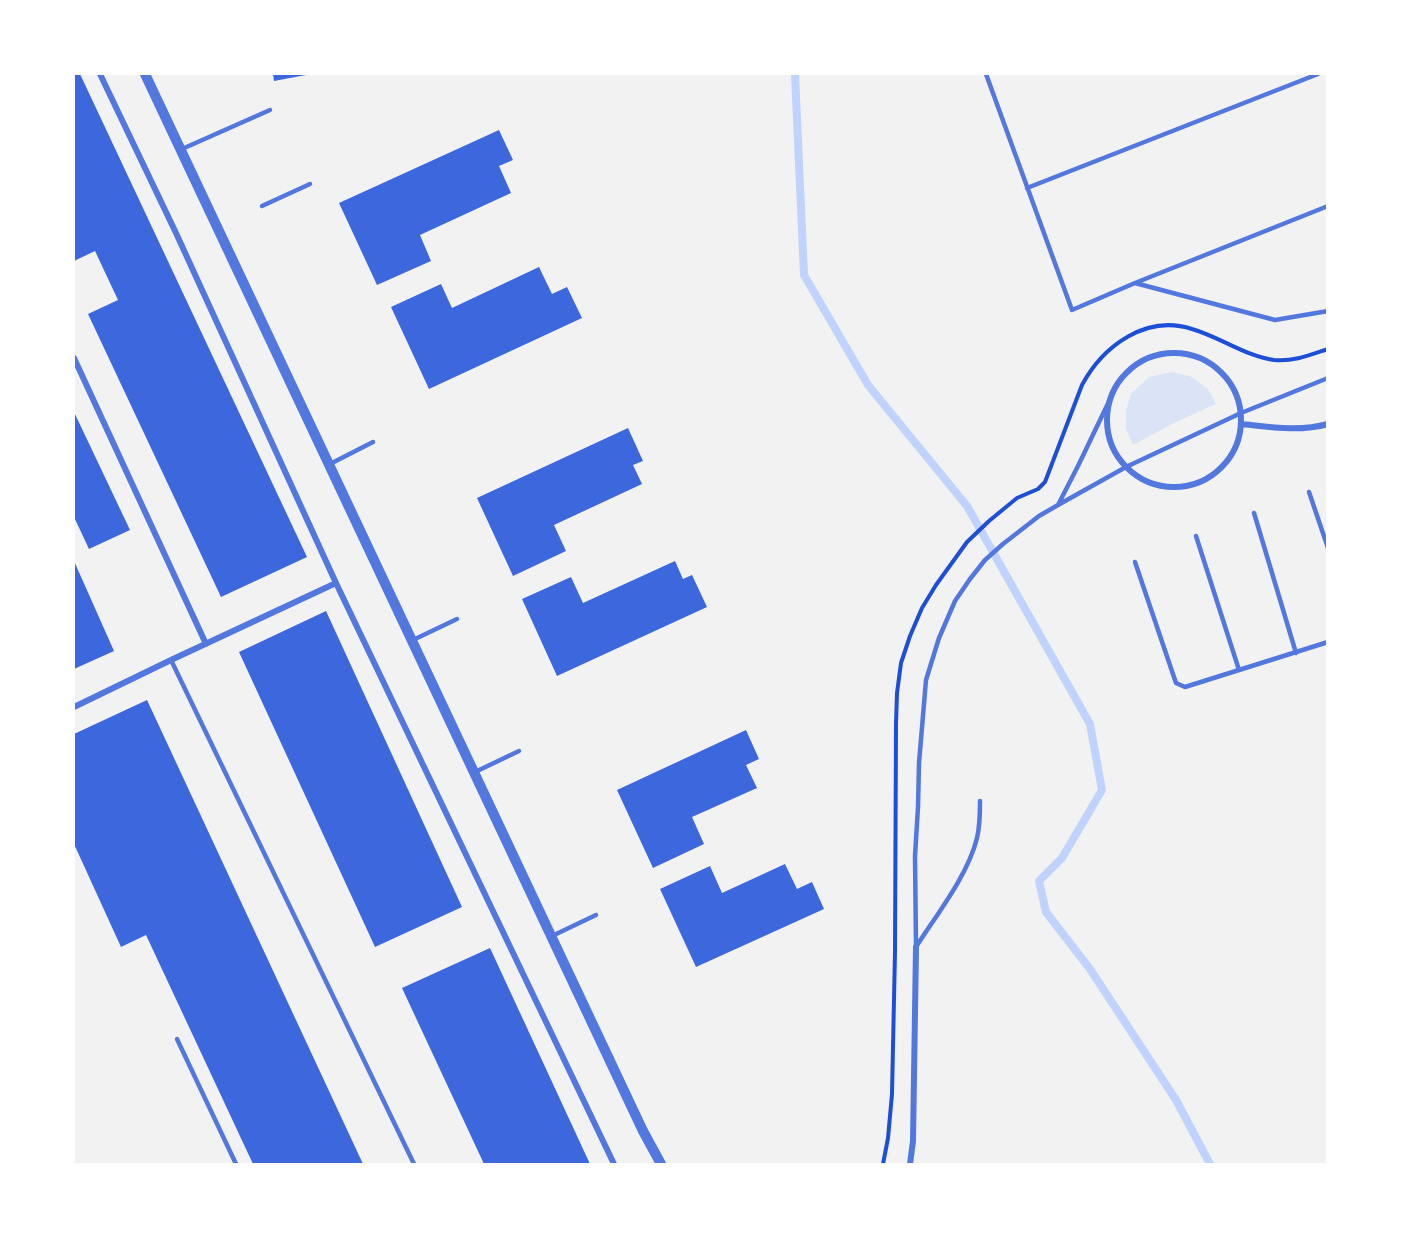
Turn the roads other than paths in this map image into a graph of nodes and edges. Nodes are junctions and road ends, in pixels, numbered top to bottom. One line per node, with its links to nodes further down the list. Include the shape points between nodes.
1 (100, 74): 28 (street)
2 (145, 74): 6 (street)
3 (986, 74): 8 (lane)
4 (1317, 74): 8 (lane)
5 (270, 110): 6 (lane)
6 (180, 149): 20 (street)
7 (310, 184): 9 (lane)
8 (1027, 188): 11 (lane, via 1072,310)
9 (262, 206)
10 (1328, 206): 11 (lane)
11 (1135, 283): 12 (lane, via 1275,320)
12 (1328, 311)
13 (74, 358): 32 (street)
14 (1328, 378): 16 (lane)
15 (1113, 393): 16 (street, via 1124,375 1145,359 1167,353 1188,354 1206,361 1224,376); 21 (street, via 1107,427 1111,443); 23 (lane)
16 (1241, 413): 17 (street); 21 (lane)
17 (1241, 424): 18 (street, via 1311,429); 21 (street, via 1229,459 1212,476 1196,483 1158,485)
18 (1328, 424)
19 (373, 442): 20 (lane)
20 (329, 465): 30 (street)
21 (1126, 467): 23 (lane)
22 (1309, 492): 26 (lane)
23 (1058, 505): 42 (lane, via 985,560 955,601 939,638 926,680 919,763)
24 (1254, 513): 33 (lane)
25 (1196, 536): 35 (lane)
26 (1328, 548)
27 (1135, 562): 35 (lane, via 1176,683 1185,687)
28 (336, 583): 32 (street); 46 (street)
29 (457, 619): 30 (lane)
30 (413, 640): 38 (street)
31 (1328, 642): 33 (lane)
32 (206, 644): 34 (street)
33 (1296, 653): 35 (lane)
34 (171, 660): 36 (street); 45 (lane)
35 (1239, 670)
36 (74, 707)
37 (519, 751): 38 (lane)
38 (475, 772): 41 (street)
39 (980, 801): 42 (lane, via 977,838 970,857)
40 (596, 915): 41 (lane)
41 (552, 936): 47 (street)
42 (916, 947): 48 (street)
43 (177, 1039): 44 (lane)
44 (236, 1164)
45 (414, 1164)
46 (614, 1164)
47 (661, 1164)
48 (910, 1164)

